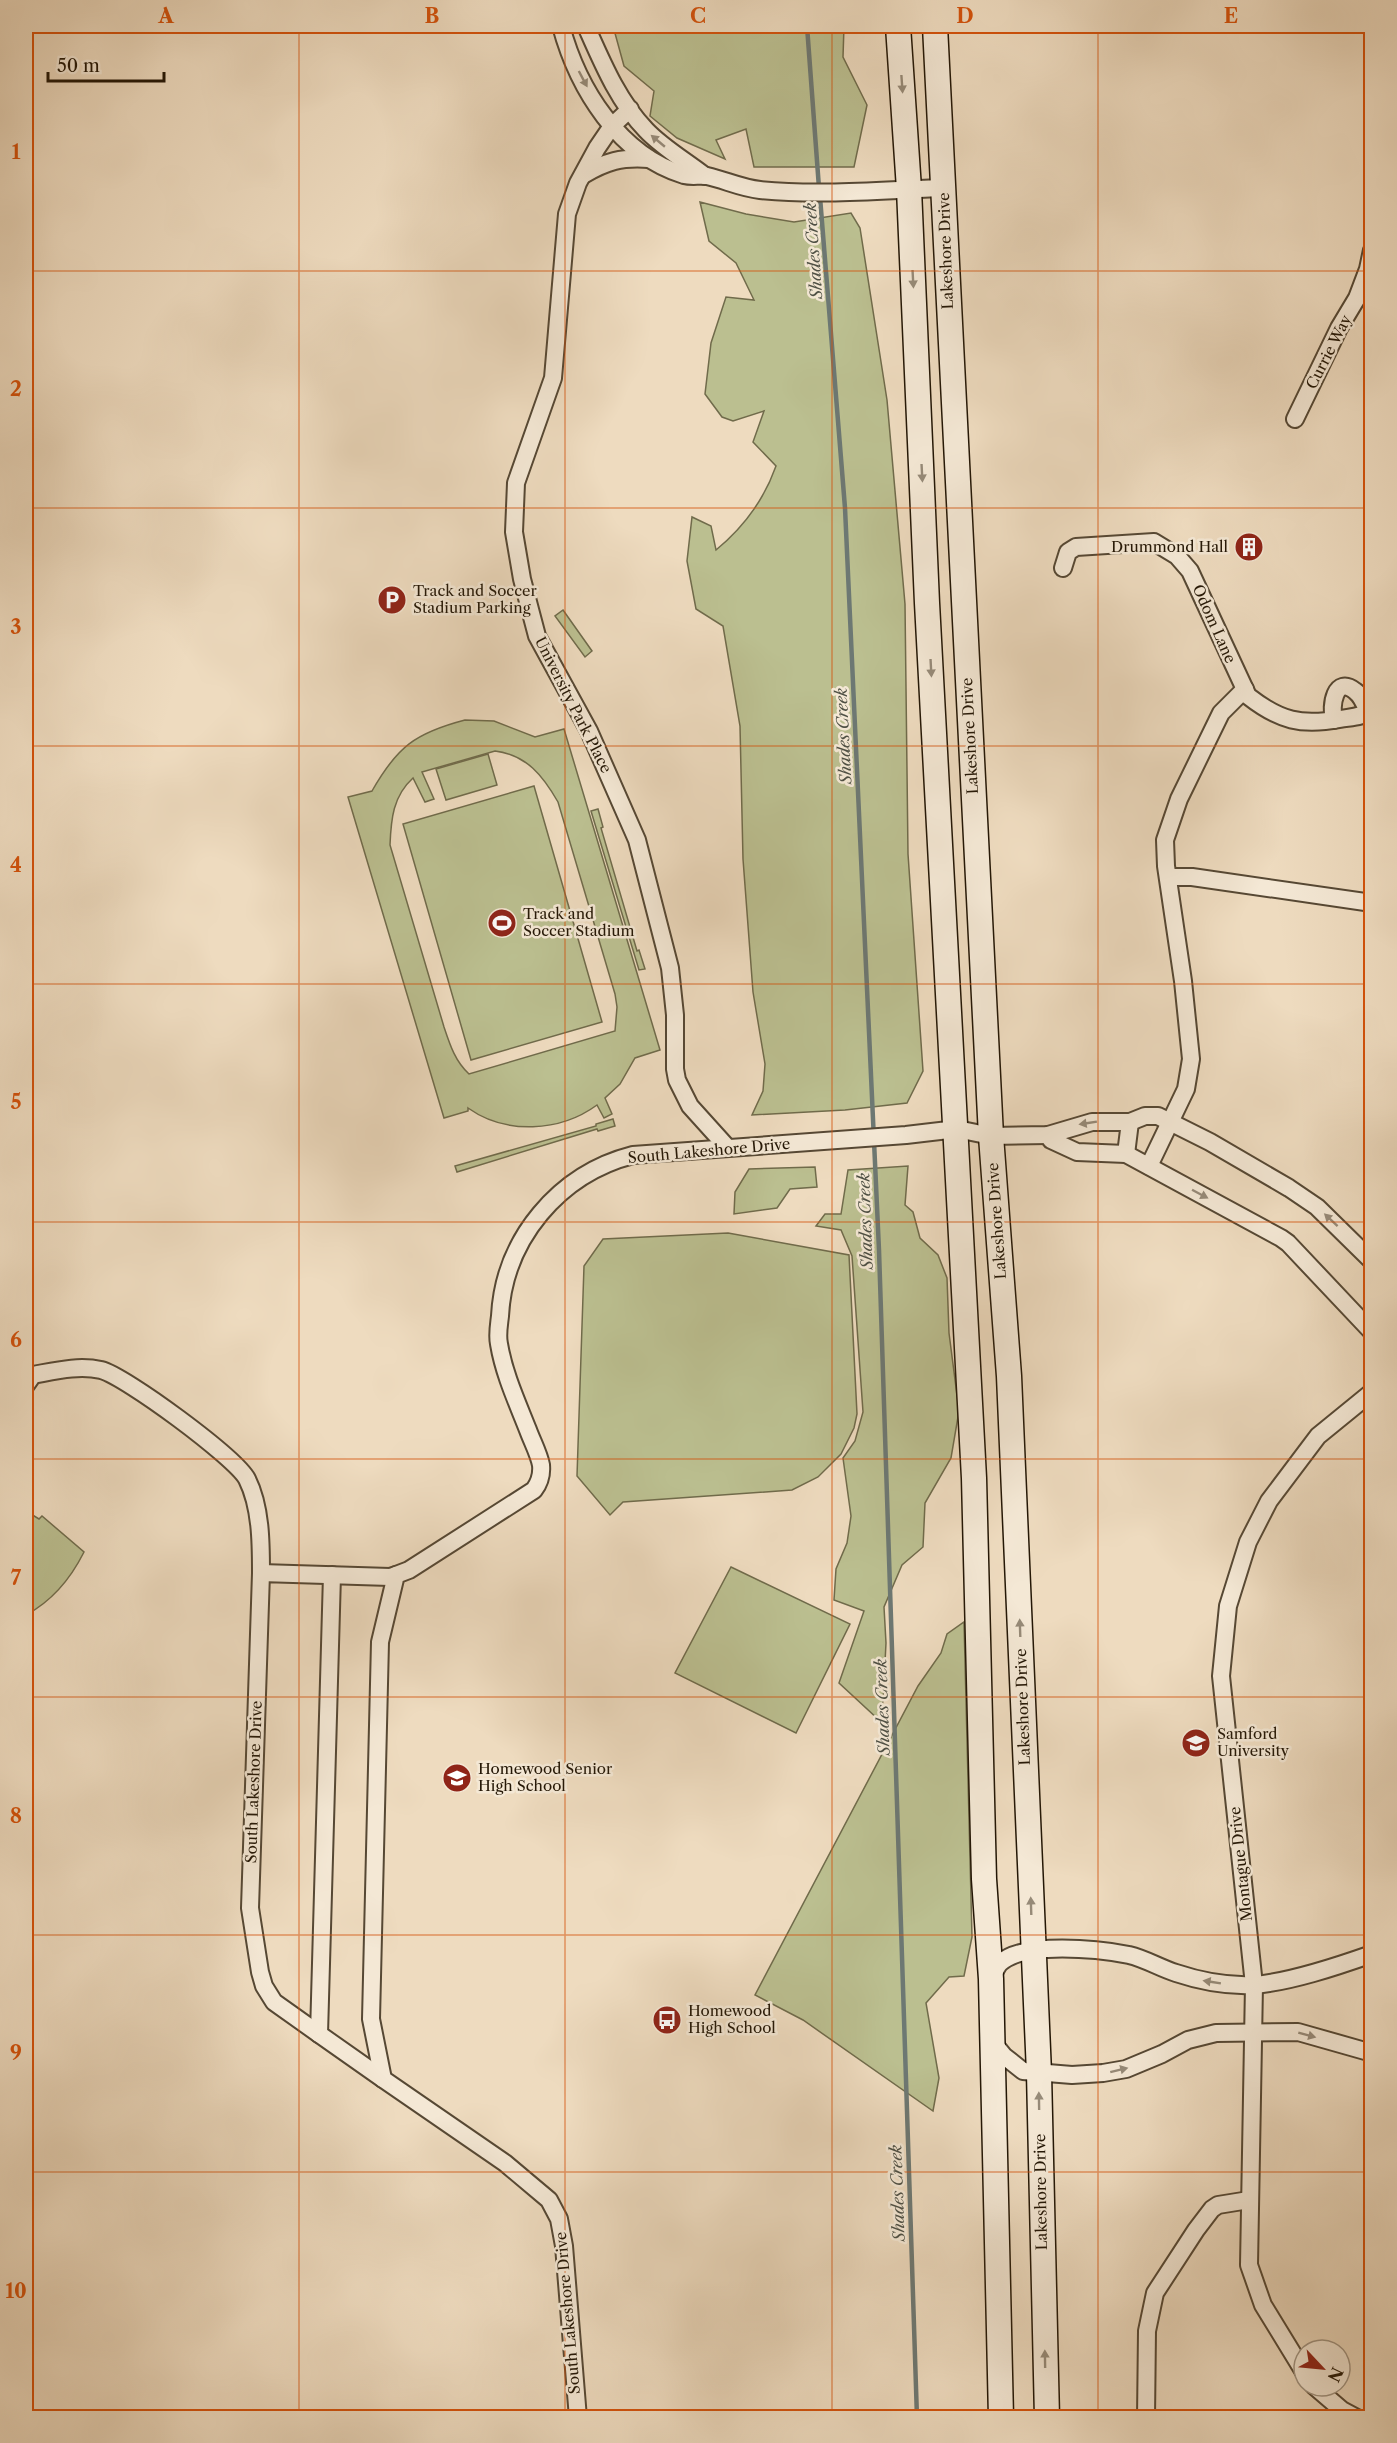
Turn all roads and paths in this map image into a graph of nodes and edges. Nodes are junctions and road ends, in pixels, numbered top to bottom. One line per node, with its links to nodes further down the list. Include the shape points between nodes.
1 (898, 26): 11 (main road, one-way to 11)
2 (935, 26): 10 (main road, Lakeshore Drive)
3 (588, 28): 4 (street); 5 (street)
4 (563, 33): 6 (street, one-way to 6, via 577,69)
5 (630, 109): 6 (street, University Park Place); 9 (street, one-way to 5, via 646,131)
6 (612, 126): 7 (street); 8 (street, University Park Place)
7 (649, 159): 8 (street, via 618,159); 9 (street, via 683,175)
8 (583, 175): 25 (street, University Park Place, via 567,214 553,378 516,483 514,532 537,636 589,731 637,840 670,968 677,1080 690,1106)
9 (705, 176): 11 (street, via 757,190 793,193)
10 (943, 188): 11 (street); 23 (main road, Lakeshore Drive)
11 (909, 189): 22 (main road, one-way to 22)
12 (1371, 250): 13 (street, Currie Way, via 1357,298)
13 (1295, 419)
14 (1063, 568): 15 (street, Odom Lane, via 1068,552 1076,547 1154,542 1177,556 1199,588)
15 (1245, 689): 17 (street, Odom Lane, via 1265,709 1283,718 1309,723); 18 (street, via 1221,712 1179,799 1165,840)
16 (1370, 711): 17 (street, Odom Lane); 17 (street, Odom Lane, via 1360,696 1346,687 1334,696)
17 (1334, 720)
18 (1169, 877): 19 (street); 21 (street, via 1191,1059 1186,1089)
19 (1371, 903)
20 (1130, 1122): 21 (street, via 1152,1115); 24 (street, one-way to 24, via 1092,1122); 26 (street)
21 (1171, 1122): 27 (street); 28 (street, one-way to 21, via 1317,1207)
22 (957, 1129): 23 (street, South Lakeshore Drive); 25 (street, South Lakeshore Drive); 37 (main road, via 974,1478 984,1879)
23 (991, 1136): 24 (street, South Lakeshore Drive); 35 (main road, Lakeshore Drive, one-way to 23, via 1009,1376)
24 (1048, 1136): 26 (street, via 1077,1152)
25 (735, 1147): 34 (street, South Lakeshore Drive, via 633,1155 611,1161 589,1172 543,1209 511,1262 501,1300 498,1342 508,1379 541,1462 540,1481 534,1490 410,1570)
26 (1126, 1154): 27 (street)
27 (1149, 1166): 29 (street, one-way to 29, via 1288,1243)
28 (1371, 1261)
29 (1371, 1332)
30 (26, 1385): 32 (street, via 33,1376 69,1368 103,1371 122,1380 213,1446 245,1476 253,1494)
31 (1371, 1392): 38 (street, Montague Drive, via 1318,1436 1269,1501 1248,1542 1228,1606 1221,1676)
32 (261, 1574): 33 (street, South Lakeshore Drive); 40 (street, South Lakeshore Drive, via 250,1908 264,1986 274,2002)
33 (332, 1575): 34 (street, South Lakeshore Drive); 40 (street)
34 (396, 1575): 44 (street, via 380,1642 371,2019)
35 (1032, 1950): 37 (street, via 999,1964); 38 (street, one-way to 35, via 1197,1979 1110,1952); 43 (main road, Lakeshore Drive)
36 (1371, 1954): 38 (street)
37 (991, 1979): 41 (main road)
38 (1254, 1985): 39 (street, Montague Drive)
39 (1254, 2032): 42 (street, one-way to 42, via 1298,2032); 43 (street, one-way to 39, via 1103,2073 1135,2065 1188,2040 1216,2033); 45 (street, Montague Drive)
40 (320, 2034): 44 (street, South Lakeshore Drive)
41 (991, 2039): 43 (street, via 1014,2065); 49 (main road)
42 (1371, 2053)
43 (1039, 2073): 50 (main road, Lakeshore Drive, one-way to 43)
44 (383, 2079): 48 (street, South Lakeshore Drive, via 505,2163 549,2200 559,2219 564,2246)
45 (1249, 2200): 46 (street, Montague Drive, via 1249,2265 1263,2305); 51 (street, via 1212,2209 1155,2294 1147,2331)
46 (1292, 2352)
47 (1328, 2398): 52 (street)
48 (578, 2418)
49 (1001, 2418)
50 (1047, 2418)
51 (1146, 2418)
52 (1357, 2418)

